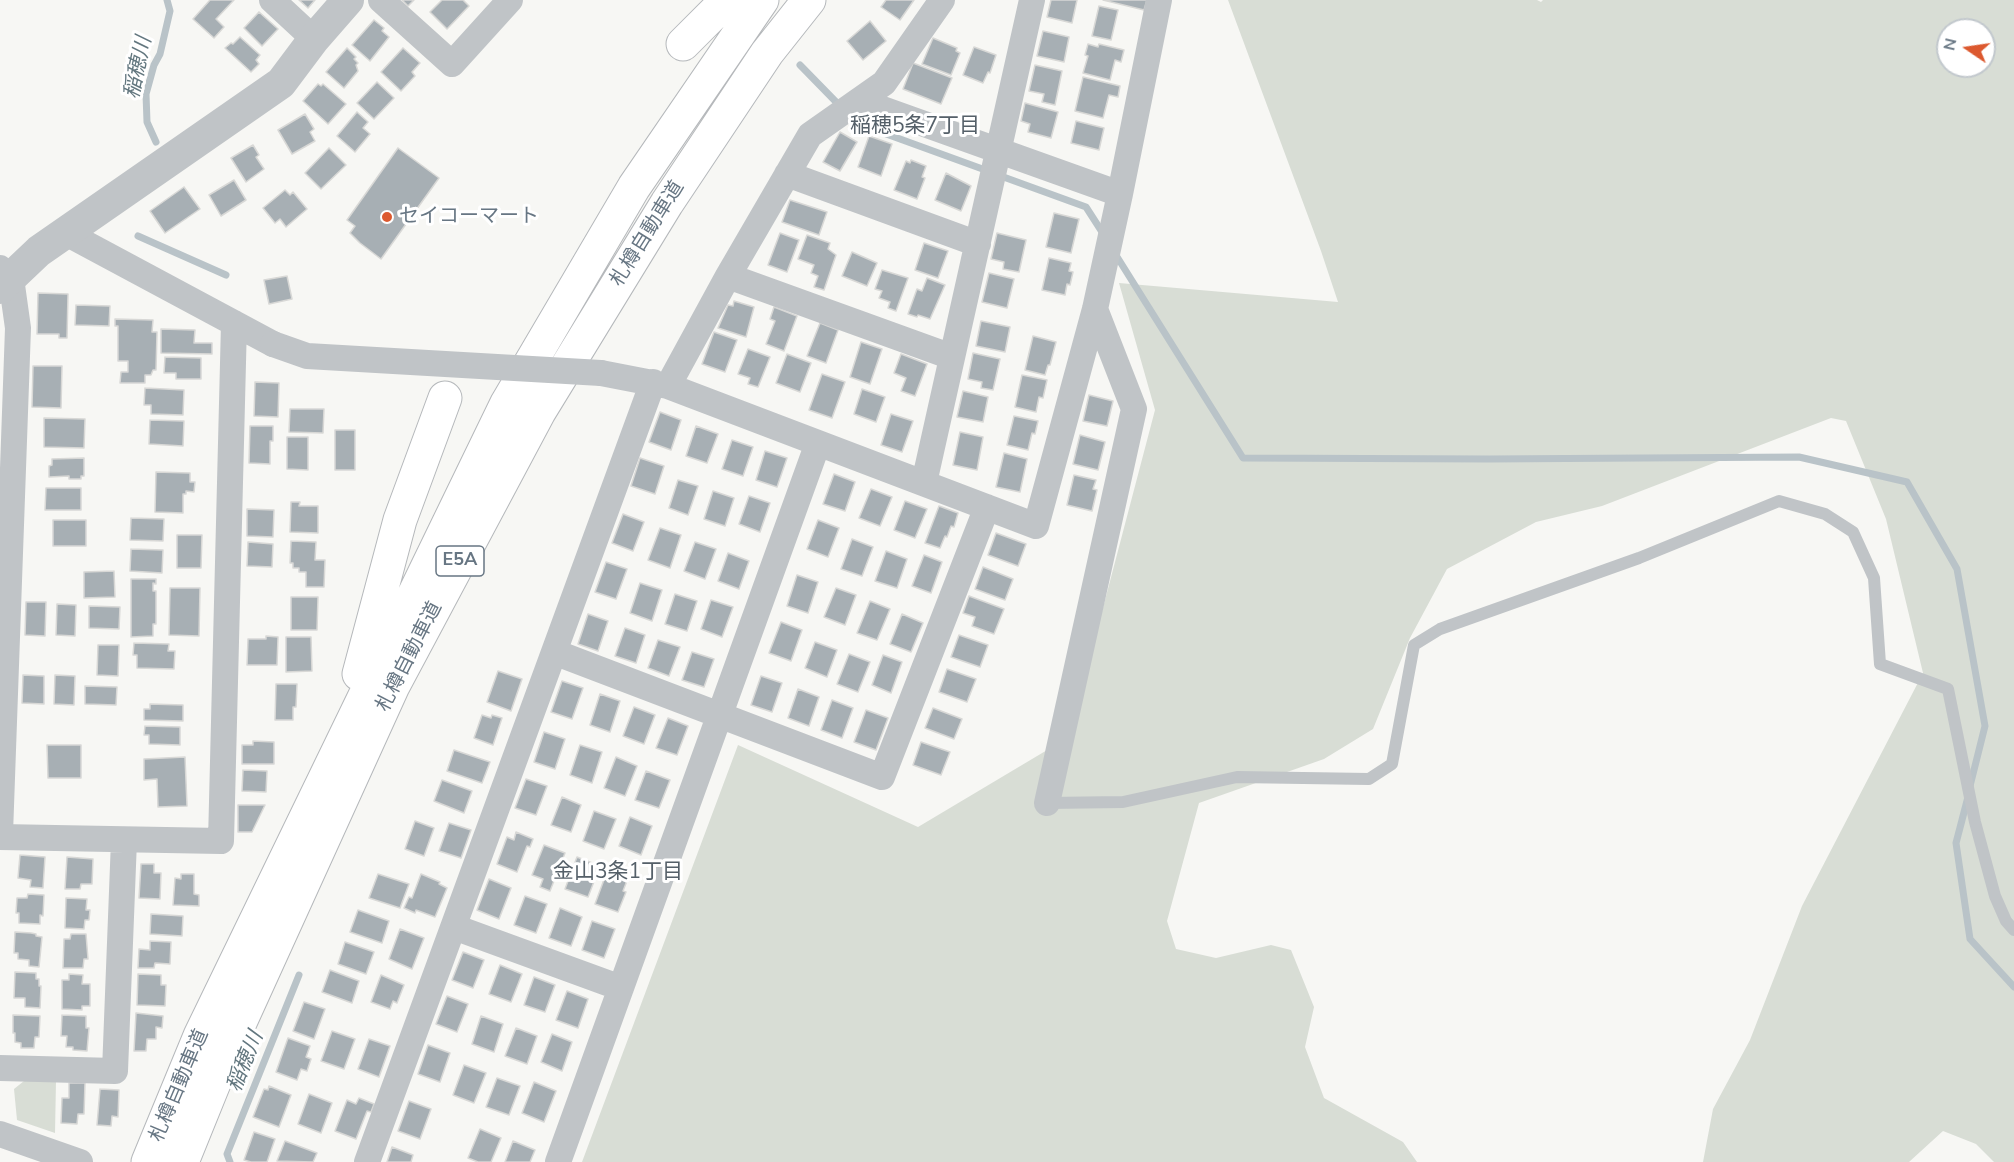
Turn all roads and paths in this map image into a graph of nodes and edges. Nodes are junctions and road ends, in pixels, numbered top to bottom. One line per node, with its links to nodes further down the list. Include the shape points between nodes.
1 (272, 0): 11 (street)
2 (348, 0): 11 (street)
3 (381, 0): 4 (street, via 452,64)
4 (510, 0)
5 (727, 0): 12 (highway)
6 (762, 0): 33 (highway, 札樽自動車道 / E5A, via 634,187 507,403)
7 (809, 0): 44 (highway, 札樽自動車道 / E5A, via 767,53 667,203 533,423 393,686 227,1051)
8 (942, 0): 13 (street, via 884,83)
9 (1032, 0): 14 (street)
10 (1159, 0): 16 (street)
11 (314, 39): 17 (street, via 281,83)
12 (683, 44)
13 (859, 102): 14 (street); 15 (street, via 810,135)
14 (997, 154): 16 (street); 18 (street)
15 (787, 174): 18 (street); 19 (street)
16 (1120, 194): 21 (street)
17 (66, 233): 20 (street); 22 (street)
18 (978, 244): 23 (street)
19 (728, 276): 23 (street); 24 (street)
20 (4, 278): 29 (street, via 18,328)
21 (1095, 309): 28 (street, via 1036,526); 34 (street, via 1134,409)
22 (234, 323): 24 (street, bridge, via 273,344 307,356 601,373); 36 (street, via 220,841)
23 (952, 357): 27 (street)
24 (661, 384): 26 (street); 30 (street)
25 (445, 398): 33 (highway, via 400,520)
26 (818, 443): 27 (street); 32 (street)
27 (924, 483): 28 (street)
28 (987, 507): 32 (street, via 882,777)
29 (5, 548): 31 (street)
30 (554, 652): 32 (street); 37 (street)
31 (2, 697): 35 (street)
32 (720, 714): 39 (street)
33 (339, 748): 43 (highway, 札樽自動車道 / E5A, via 200,1036)
34 (1047, 803): 38 (lane, via 1124,802 1237,777 1369,778 1392,764 1414,645 1440,630 1639,558 1779,501 1825,514 1853,532 1874,578 1880,664 1948,689 1995,896)
35 (0, 836): 36 (street)
36 (124, 840): 40 (street, via 115,1071)
37 (454, 927): 39 (street); 45 (street)
38 (2014, 930)
39 (621, 988): 46 (street)
40 (0, 1068)
41 (0, 1134): 42 (street)
42 (80, 1162)
43 (148, 1162)
44 (183, 1162)
45 (367, 1162)
46 (558, 1162)

